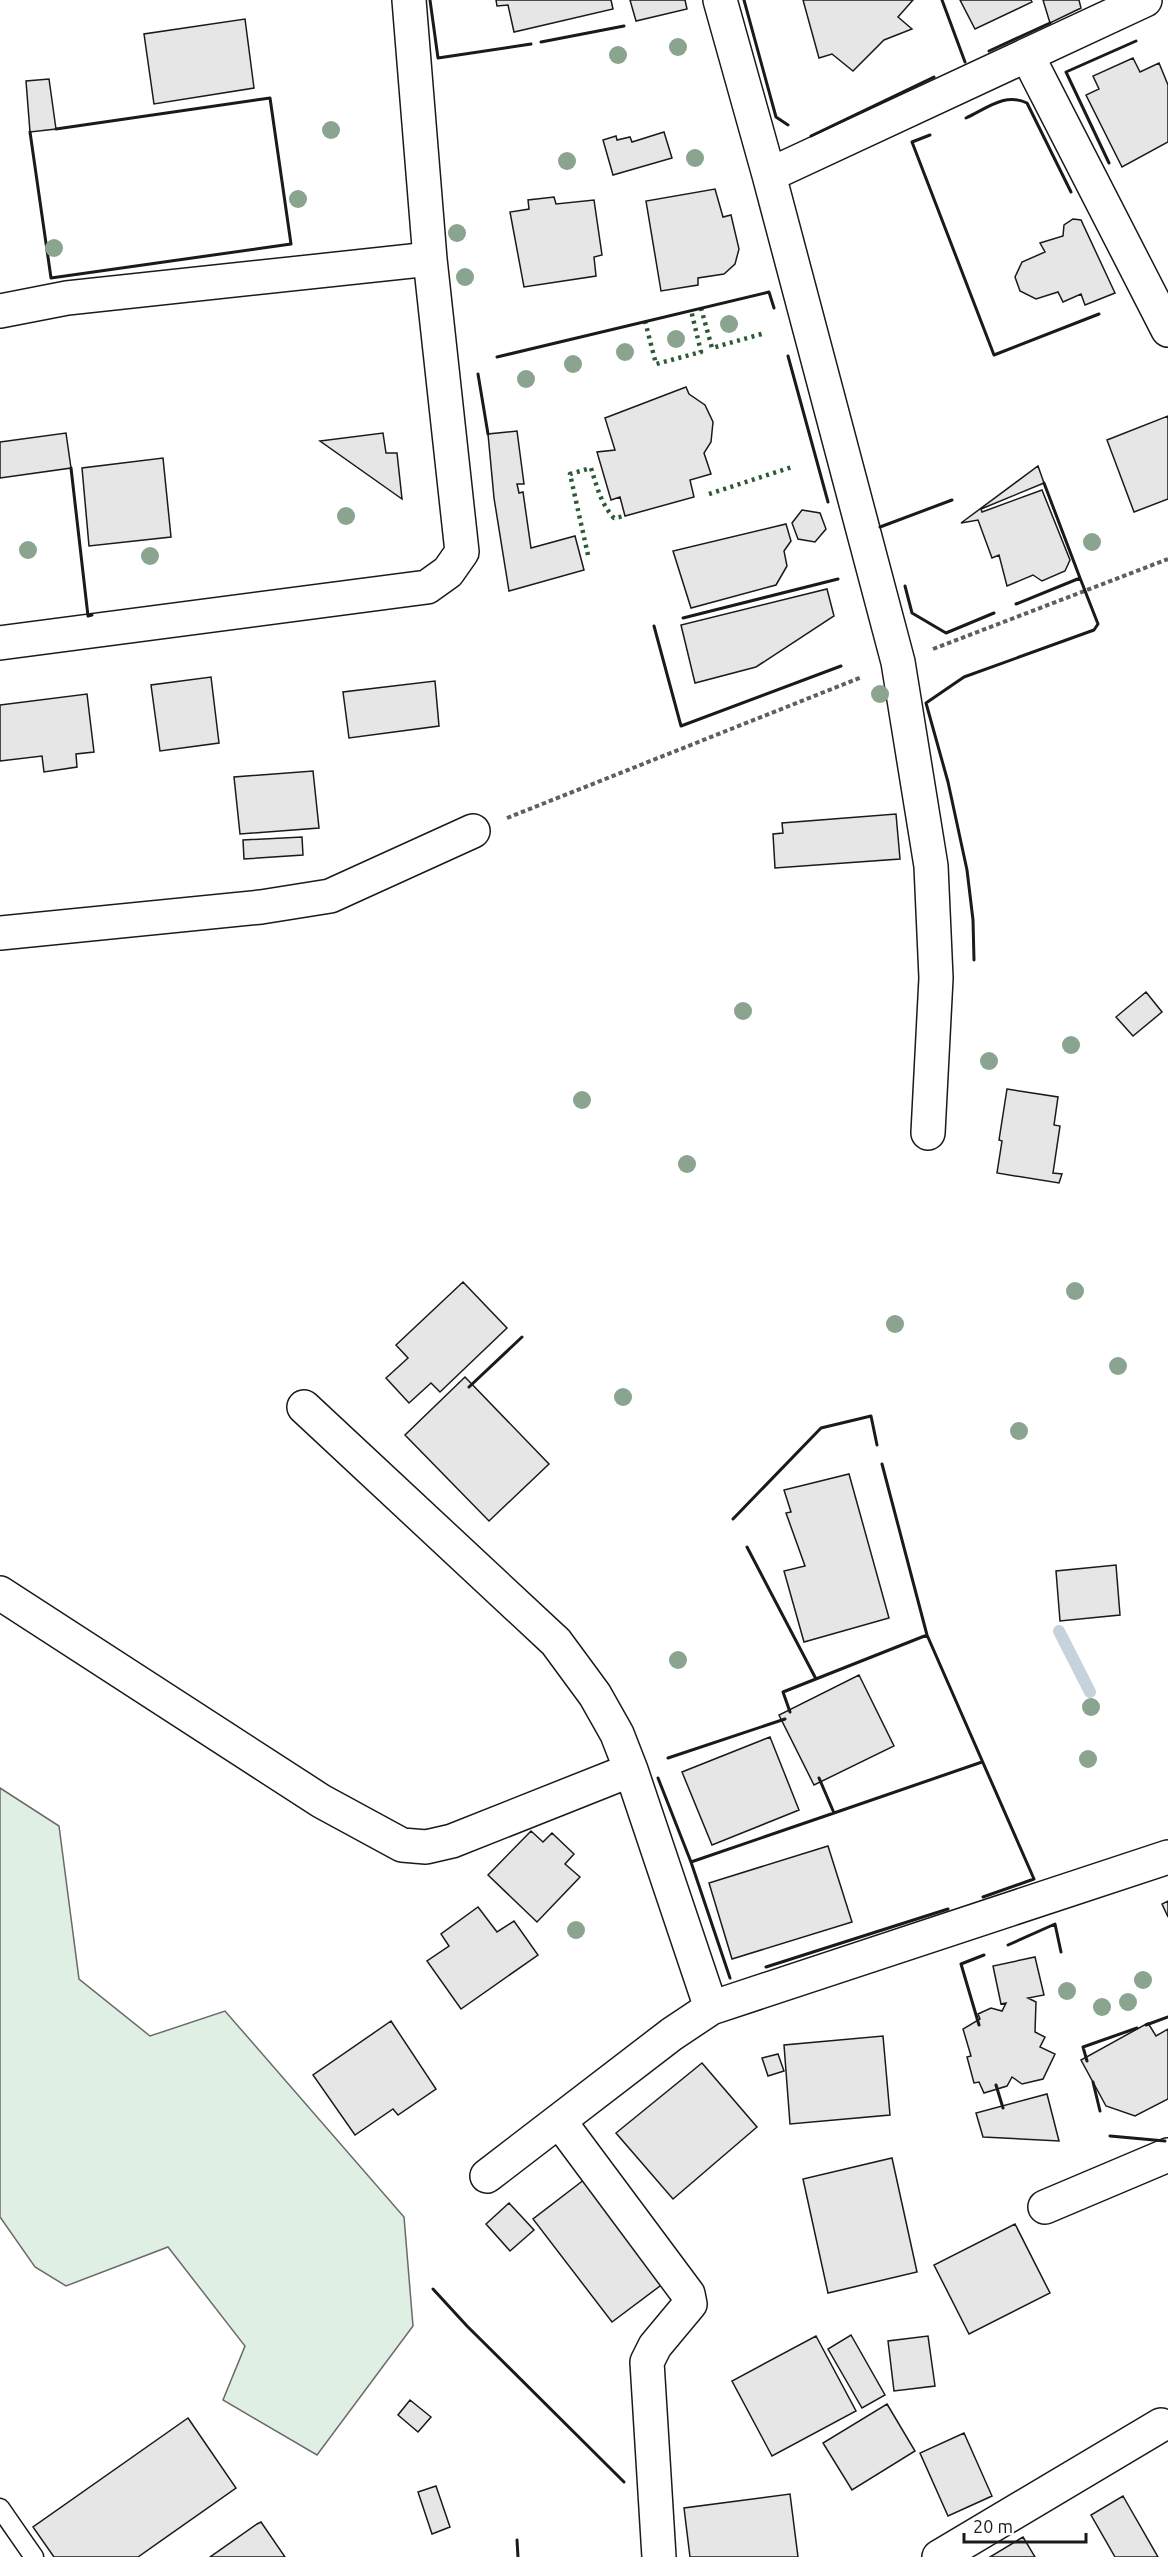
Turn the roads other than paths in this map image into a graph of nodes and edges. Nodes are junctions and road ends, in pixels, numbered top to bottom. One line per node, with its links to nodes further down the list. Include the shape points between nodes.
1 (409, 0): 6 (street)
2 (720, 0): 5 (street)
3 (1145, 0): 4 (street)
4 (1027, 55): 5 (street); 8 (street)
5 (770, 175): 12 (street, via 898,662 932,866 936,978)
6 (430, 259): 7 (street, via 67,298); 9 (street, via 462,552 448,572 428,587)
7 (0, 310)
8 (1168, 330)
9 (0, 643)
10 (473, 831): 11 (street, via 330,896 261,907)
11 (0, 933)
12 (928, 1133)
13 (304, 1407): 15 (street, via 556,1642 595,1695)
14 (0, 1593): 15 (street, via 321,1801 402,1845 426,1847 452,1841)
15 (631, 1770): 17 (street)
16 (1168, 1857): 17 (street)
17 (711, 2008): 18 (street)
18 (560, 2122): 20 (street); 25 (street, via 688,2294 690,2304 647,2362)
19 (1168, 2155): 21 (street)
20 (487, 2176)
21 (1045, 2207)
22 (1161, 2425): 26 (street)
23 (0, 2508): 24 (lane)
24 (34, 2557)
25 (659, 2557)
26 (939, 2557)

